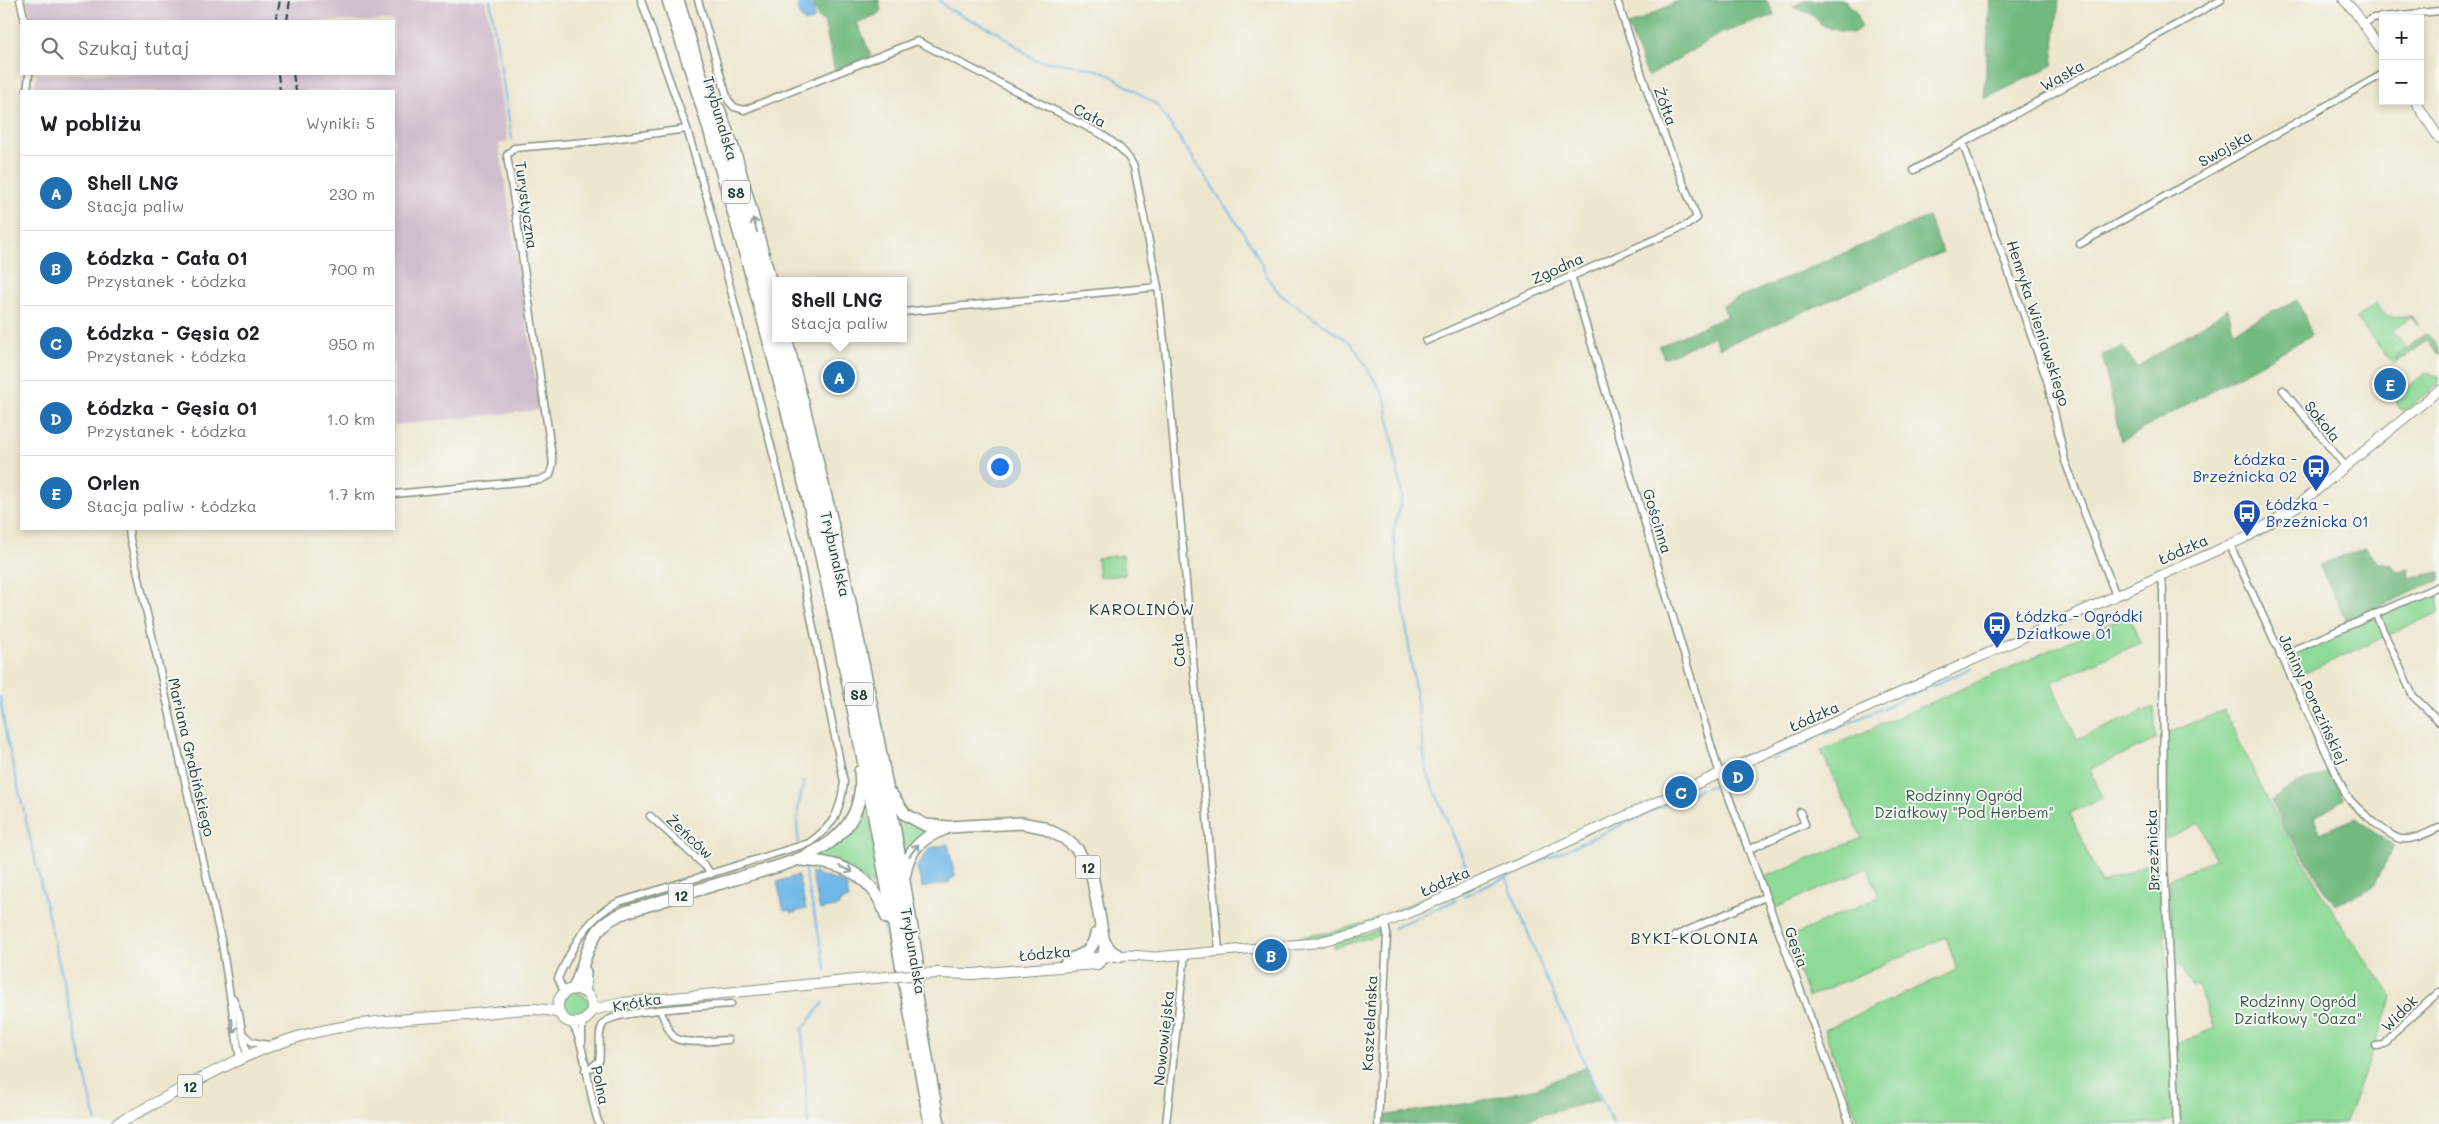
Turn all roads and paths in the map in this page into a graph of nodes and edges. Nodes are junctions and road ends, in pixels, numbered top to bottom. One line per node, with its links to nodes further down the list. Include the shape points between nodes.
1 (20, 0): 10 (street)
2 (641, 0): 18 (street)
3 (668, 0): 46 (highway, Trybunalska / S8, via 724,182 772,356 825,575)
4 (678, 0): 13 (highway, Trybunalska / S8)
5 (698, 0): 26 (street, Cała, via 728,100 739,110 917,41 1101,134 1127,155 1137,176)
6 (1617, 0): 22 (street, Żółta, via 1650,100)
7 (2221, 0): 20 (street, Wąska)
8 (2344, 0): 11 (main road)
9 (2439, 11): 11 (street, via 2374,18)
10 (25, 20)
11 (2363, 24): 12 (main road)
12 (2379, 47)
13 (694, 50): 25 (highway, one-way to 13, via 734,151); 28 (highway, Trybunalska / S8)
14 (29, 75): 16 (street)
15 (2379, 76): 23 (street, Swojska)
16 (27, 90)
17 (2417, 105): 19 (main road)
18 (687, 129): 37 (street, Turystyczna, via 514,148 507,155 553,463 550,475 540,480); 55 (street, via 796,543 844,782 841,804 825,832 809,843)
19 (2439, 138)
20 (1963, 144): 21 (street, Wąska); 42 (street, Henryka Wieniawskiego, via 2047,380 2067,467)
21 (1914, 170)
22 (1697, 218): 24 (street, Zgodna)
23 (2080, 244)
24 (1571, 275): 29 (street, Zgodna); 48 (street, Gościnna)
25 (772, 283)
26 (1158, 287): 27 (street); 61 (street, Cała)
27 (907, 312)
28 (772, 323)
29 (1426, 341)
30 (777, 342): 81 (highway, Trybunalska / S8, via 846,628)
31 (787, 342): 33 (highway)
32 (792, 342): 33 (highway)
33 (792, 359): 47 (highway, via 841,564)
34 (2283, 390): 36 (street, Sokola)
35 (2439, 390): 36 (main road, Łódzka)
36 (2346, 468): 39 (main road, Łódzka, via 2296,507)
37 (395, 494)
38 (129, 530): 69 (street, Mariana Grabińskiego)
39 (2230, 545): 40 (main road, Łódzka); 44 (street, Janiny Porazińskiej)
40 (2160, 576): 42 (main road, Łódzka); 91 (street, Brzeźnicka, via 2163,590 2164,861)
41 (2439, 586): 43 (street)
42 (2116, 596): 48 (main road, Łódzka)
43 (2376, 615): 44 (street); 45 (street, via 2413,696)
44 (2280, 656): 52 (street, Janiny Porazińskiej, via 2346,795 2361,812 2394,836 2404,839)
45 (2439, 722)
46 (858, 735): 54 (highway, 12, via 860,792 851,819 831,842); 67 (highway, Trybunalska / S8)
47 (882, 760): 51 (highway, 12, via 892,797 903,812 922,824); 56 (highway)
48 (1722, 776): 53 (street, Gęsia); 58 (main road, Łódzka)
49 (1800, 812): 53 (street, via 1805,824)
50 (650, 816): 55 (street, Żeńców)
51 (949, 828): 56 (highway, one-way to 51, via 906,867 913,850 926,837); 60 (highway, 12, via 1018,822 1036,825 1057,835 1087,876)
52 (2439, 828)
53 (1748, 850): 57 (street, Gęsia)
54 (798, 860): 67 (highway, one-way to 67, via 837,864 870,885 885,911); 71 (highway, 12, via 620,914 605,922 590,942)
55 (711, 874): 71 (street, Żeńców, via 619,902 598,913 587,926 558,978)
56 (905, 889): 81 (highway, via 920,986)
57 (1765, 897): 59 (street); 90 (street, Gęsia)
58 (1385, 924): 61 (main road, Łódzka, via 1314,943); 89 (street, Kasztelańska)
59 (1676, 936)
60 (1100, 939): 63 (highway); 65 (highway, via 1087,952); 66 (highway, 12)
61 (1219, 951): 62 (main road, Łódzka)
62 (1185, 954): 64 (main road, Łódzka); 88 (street, Nowowiejska)
63 (1119, 956): 64 (main road, Łódzka); 66 (main road, Łódzka)
64 (1155, 956): 66 (main road, Łódzka)
65 (1067, 960): 66 (main road, Łódzka); 68 (main road, Łódzka)
66 (1100, 961): 68 (main road, Łódzka, via 973,974)
67 (902, 970): 86 (highway, Trybunalska / S8)
68 (937, 973): 73 (main road, Łódzka, bridge)
69 (231, 992): 76 (street, Mariana Grabińskiego); 82 (street, Mariana Grabińskiego, one-way to 82, via 232,1016)
70 (2439, 992): 79 (street, Widok, via 2394,1032 2385,1045)
71 (568, 998): 73 (main road); 75 (main road, via 564,1019); 78 (main road, 12, via 536,1009 345,1026)
72 (730, 1004): 74 (street, Krótka)
73 (592, 1006): 75 (main road)
74 (660, 1010): 77 (street, via 677,1040); 83 (street, Krótka, via 606,1021 601,1029 599,1061)
75 (577, 1023): 80 (street, Polna); 80 (street, Polna)
76 (242, 1034): 78 (street, via 252,1042); 82 (street, Mariana Grabińskiego)
77 (728, 1040)
78 (274, 1045): 82 (main road, 12)
79 (2376, 1046)
80 (582, 1050): 83 (street, Polna)
81 (926, 1054): 87 (highway, Trybunalska / S8)
82 (243, 1059): 84 (main road, 12)
83 (585, 1070): 85 (street, Polna)
84 (116, 1124)
85 (599, 1124)
86 (930, 1124)
87 (939, 1124)
88 (1166, 1124)
89 (1378, 1124)
90 (1850, 1124)
91 (2177, 1124)

